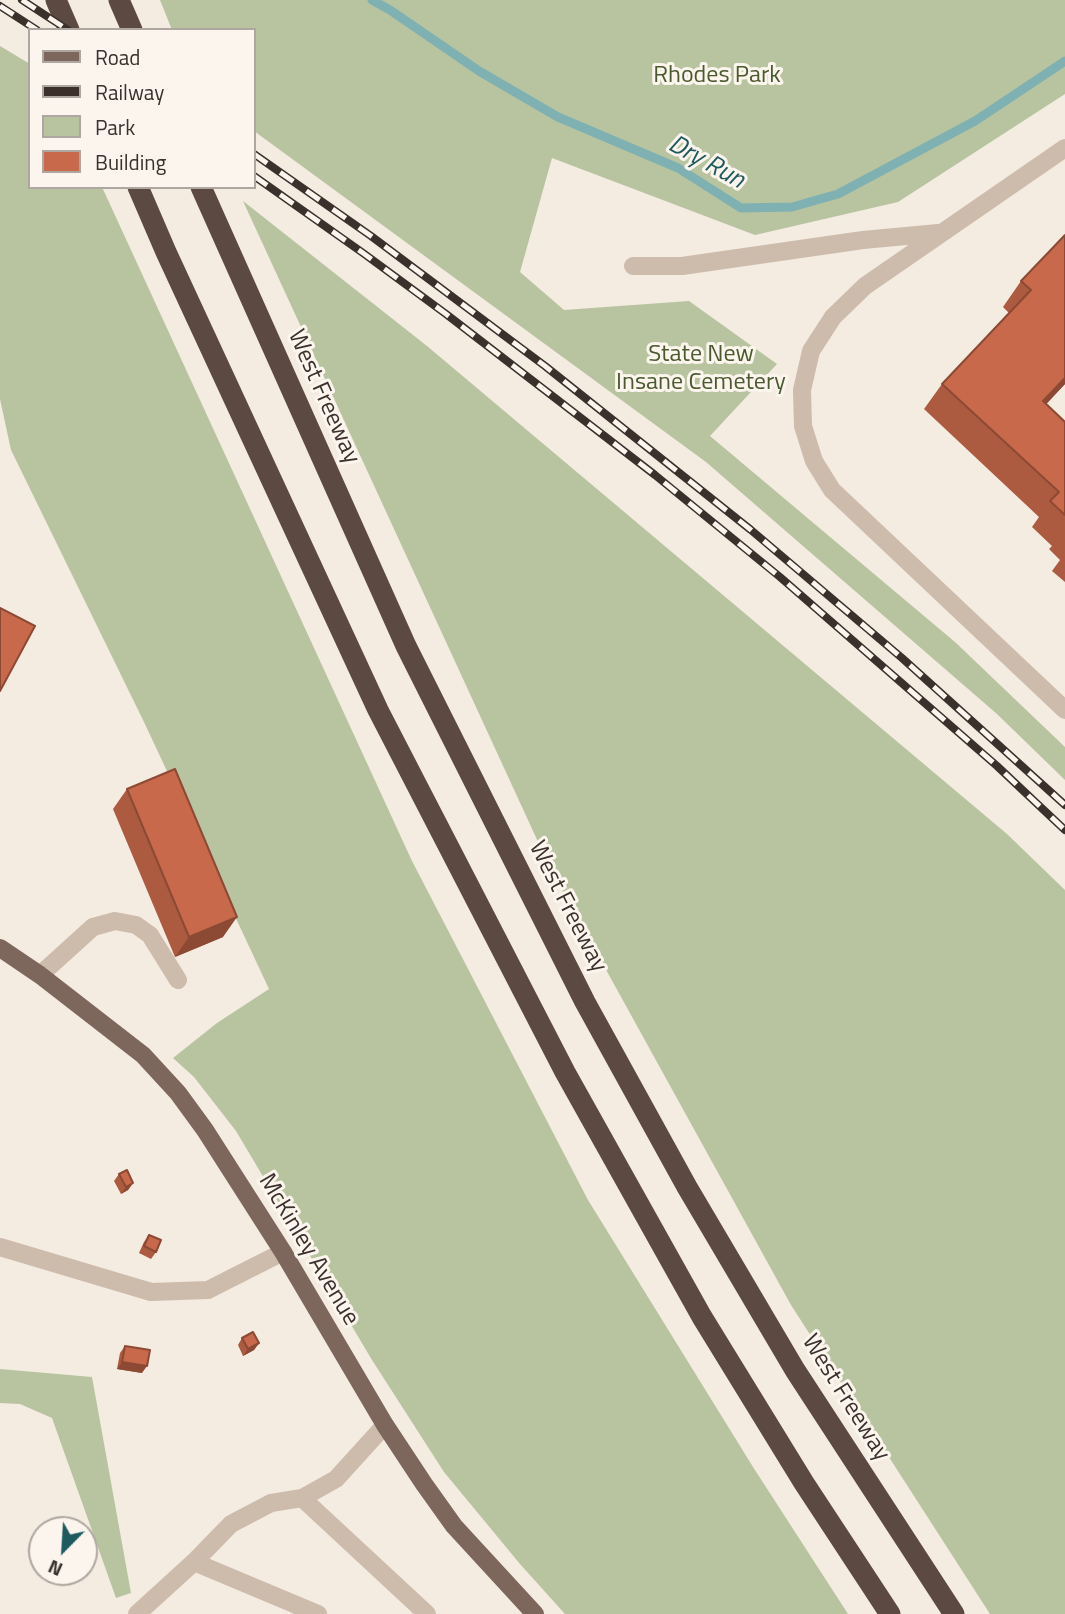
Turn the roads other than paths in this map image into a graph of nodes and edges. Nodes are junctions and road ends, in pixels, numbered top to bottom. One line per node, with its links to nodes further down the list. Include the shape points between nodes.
1 (56, 0): 3 (highway)
2 (119, 0): 4 (highway)
3 (68, 28)
4 (131, 28)
5 (1065, 148): 8 (lane)
6 (139, 189): 23 (highway, via 378,710 565,1072 702,1317)
7 (202, 189): 24 (highway, West Freeway, via 406,646 585,1002 795,1370)
8 (942, 233): 9 (lane, via 682,266); 10 (lane, via 865,286 833,317 811,351 802,390 803,426 814,461 832,490)
9 (633, 266)
10 (1065, 710)
11 (0, 947): 12 (main road, McKinley Avenue)
12 (40, 975): 13 (lane, via 93,927 115,921 136,925 150,936); 15 (main road, McKinley Avenue, via 143,1055 178,1093)
13 (178, 980)
14 (0, 1247): 15 (lane, via 152,1292 208,1290)
15 (283, 1252): 16 (main road, McKinley Avenue)
16 (385, 1425): 17 (lane, via 336,1479); 22 (main road, McKinley Avenue, via 454,1526)
17 (302, 1498): 18 (lane, via 271,1503 231,1524); 21 (lane)
18 (194, 1562): 19 (lane); 20 (lane)
19 (137, 1614)
20 (318, 1614)
21 (427, 1614)
22 (535, 1614)
23 (890, 1614)
24 (954, 1614)

